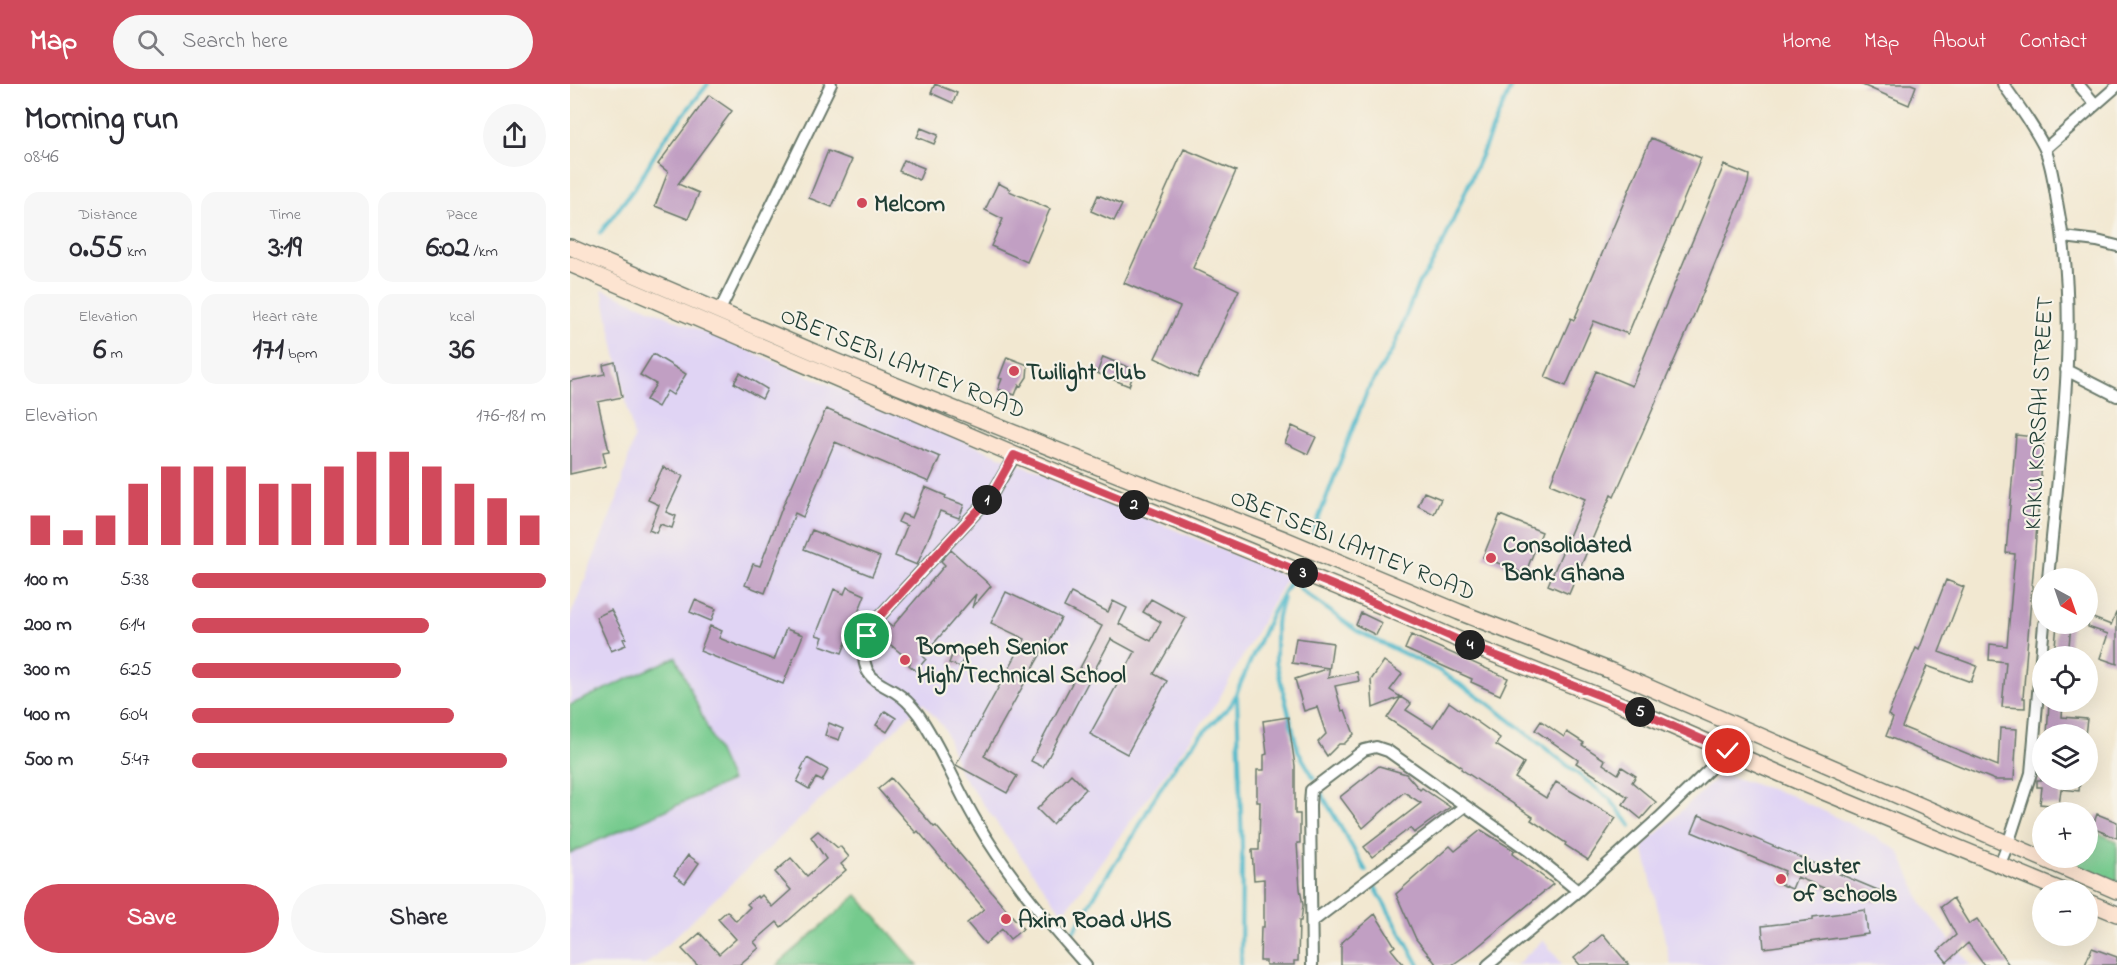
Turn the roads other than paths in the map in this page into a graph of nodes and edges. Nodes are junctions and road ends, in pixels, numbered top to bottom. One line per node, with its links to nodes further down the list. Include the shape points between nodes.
1 (831, 84): 11 (street)
2 (2003, 84): 6 (street, KAKU KORSAH STREET)
3 (2078, 84): 5 (street)
4 (2117, 86): 5 (street)
5 (2095, 104): 6 (street)
6 (2045, 149): 7 (street, KAKU KORSAH STREET)
7 (2064, 237): 8 (street); 12 (street, KAKU KORSAH STREET)
8 (2117, 246)
9 (570, 247): 11 (main road, OBETSEBI LAMTEY ROAD)
10 (570, 264): 14 (main road, OBETSEBI LAMTEY ROAD)
11 (720, 310): 19 (main road, OBETSEBI LAMTEY ROAD, via 897,386 1601,667)
12 (2066, 370): 13 (street); 15 (street, KAKU KORSAH STREET)
13 (2117, 396)
14 (1014, 455): 17 (main road, OBETSEBI LAMTEY ROAD); 27 (street, via 991,496 878,618 867,636 864,655 867,671 877,682 916,711 976,821 1016,882)
15 (2049, 568)
16 (2043, 634): 19 (street, via 2031,773)
17 (1728, 751): 20 (main road, OBETSEBI LAMTEY ROAD); 22 (street)
18 (1465, 806): 22 (street); 26 (street); 26 (street, via 1376,747 1364,750 1320,782 1311,790 1310,805)
19 (2008, 844): 20 (street); 23 (main road, OBETSEBI LAMTEY ROAD)
20 (2000, 864): 21 (main road, OBETSEBI LAMTEY ROAD)
21 (2037, 880)
22 (1578, 891): 29 (street)
23 (2117, 891)
24 (2098, 906): 25 (main road)
25 (2117, 914)
26 (1312, 922): 28 (street)
27 (1086, 965)
28 (1312, 965)
29 (1488, 965)

